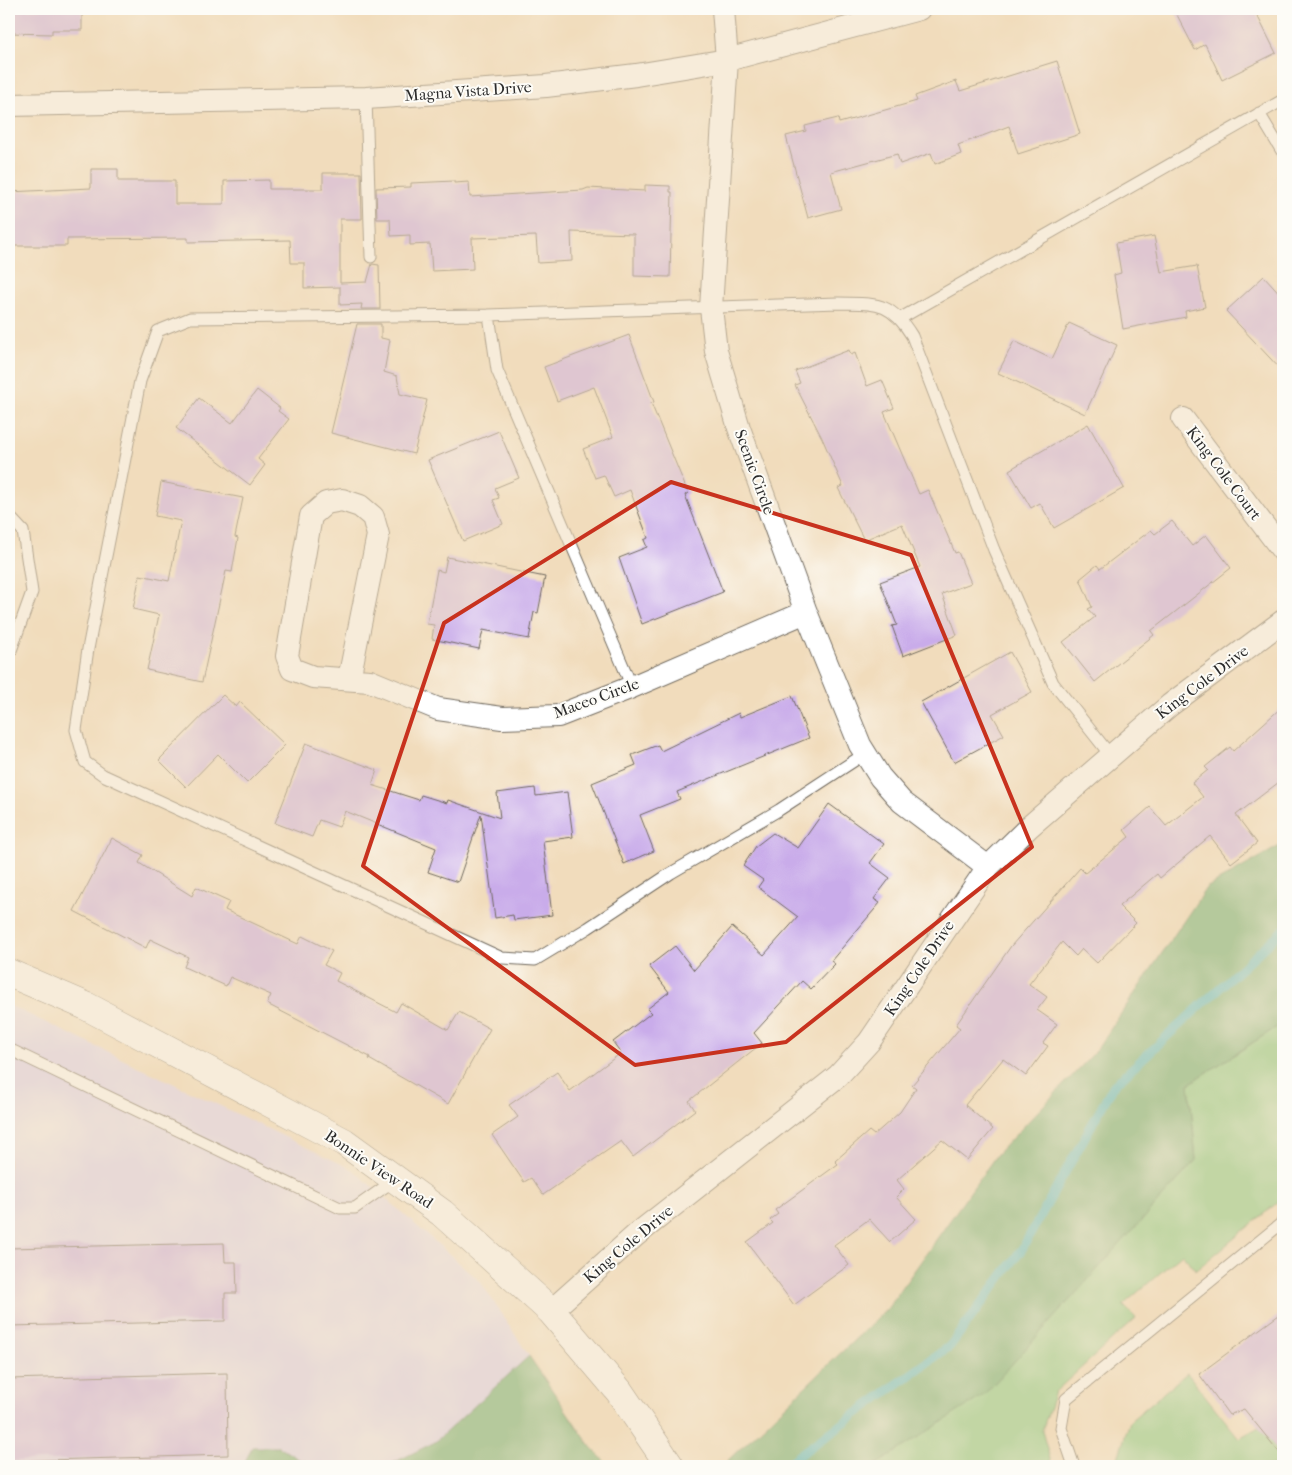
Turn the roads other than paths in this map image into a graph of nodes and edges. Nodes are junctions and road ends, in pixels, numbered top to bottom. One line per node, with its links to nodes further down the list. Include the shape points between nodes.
1 (724, 9): 3 (street, Scenic Circle)
2 (919, 9): 3 (street, Magna Vista Drive)
3 (727, 60): 4 (street, Magna Vista Drive, via 546,86); 10 (street, Scenic Circle)
4 (366, 98): 6 (street, Magna Vista Drive); 9 (lane)
5 (1283, 100): 7 (lane)
6 (9, 105)
7 (1259, 113): 8 (lane); 12 (lane)
8 (1283, 153)
9 (371, 257)
10 (711, 308): 11 (lane); 12 (lane, via 880,304); 16 (street, Scenic Circle, via 716,352 739,428)
11 (490, 315): 20 (lane, via 497,370); 21 (lane, via 190,318 158,331 140,381 88,648 76,730 85,762 103,775 502,958 535,960 670,873 779,810)
12 (901, 318): 22 (lane, via 912,336 994,550 1053,682)
13 (1183, 420): 15 (street, King Cole Court)
14 (9, 516): 18 (lane, via 23,531 32,592)
15 (1283, 551)
16 (806, 612): 20 (street, Maceo Circle); 21 (street, Scenic Circle)
17 (1283, 621): 22 (street, King Cole Drive, via 1170,705)
18 (9, 656)
19 (348, 679): 19 (street, Maceo Circle, via 378,535 373,517 360,506 342,500 326,503 311,516 287,656 292,669 313,677); 20 (street, Maceo Circle, via 370,681 438,709 502,718 558,716)
20 (632, 687)
21 (866, 754): 23 (street, Scenic Circle, via 880,777 902,802)
22 (1111, 756): 23 (street, King Cole Drive)
23 (988, 867): 28 (street, King Cole Drive, via 869,1042 838,1076 636,1234)
24 (9, 972): 26 (street, Bonnie View Road, via 86,1006 344,1142)
25 (9, 1049): 26 (lane, via 340,1208 355,1208)
26 (396, 1179): 28 (street, Bonnie View Road, via 442,1213)
27 (1283, 1222): 30 (lane, via 1066,1399 1061,1428)
28 (551, 1311): 29 (street, Bonnie View Road, via 620,1391)
29 (670, 1466)
30 (1074, 1466)

